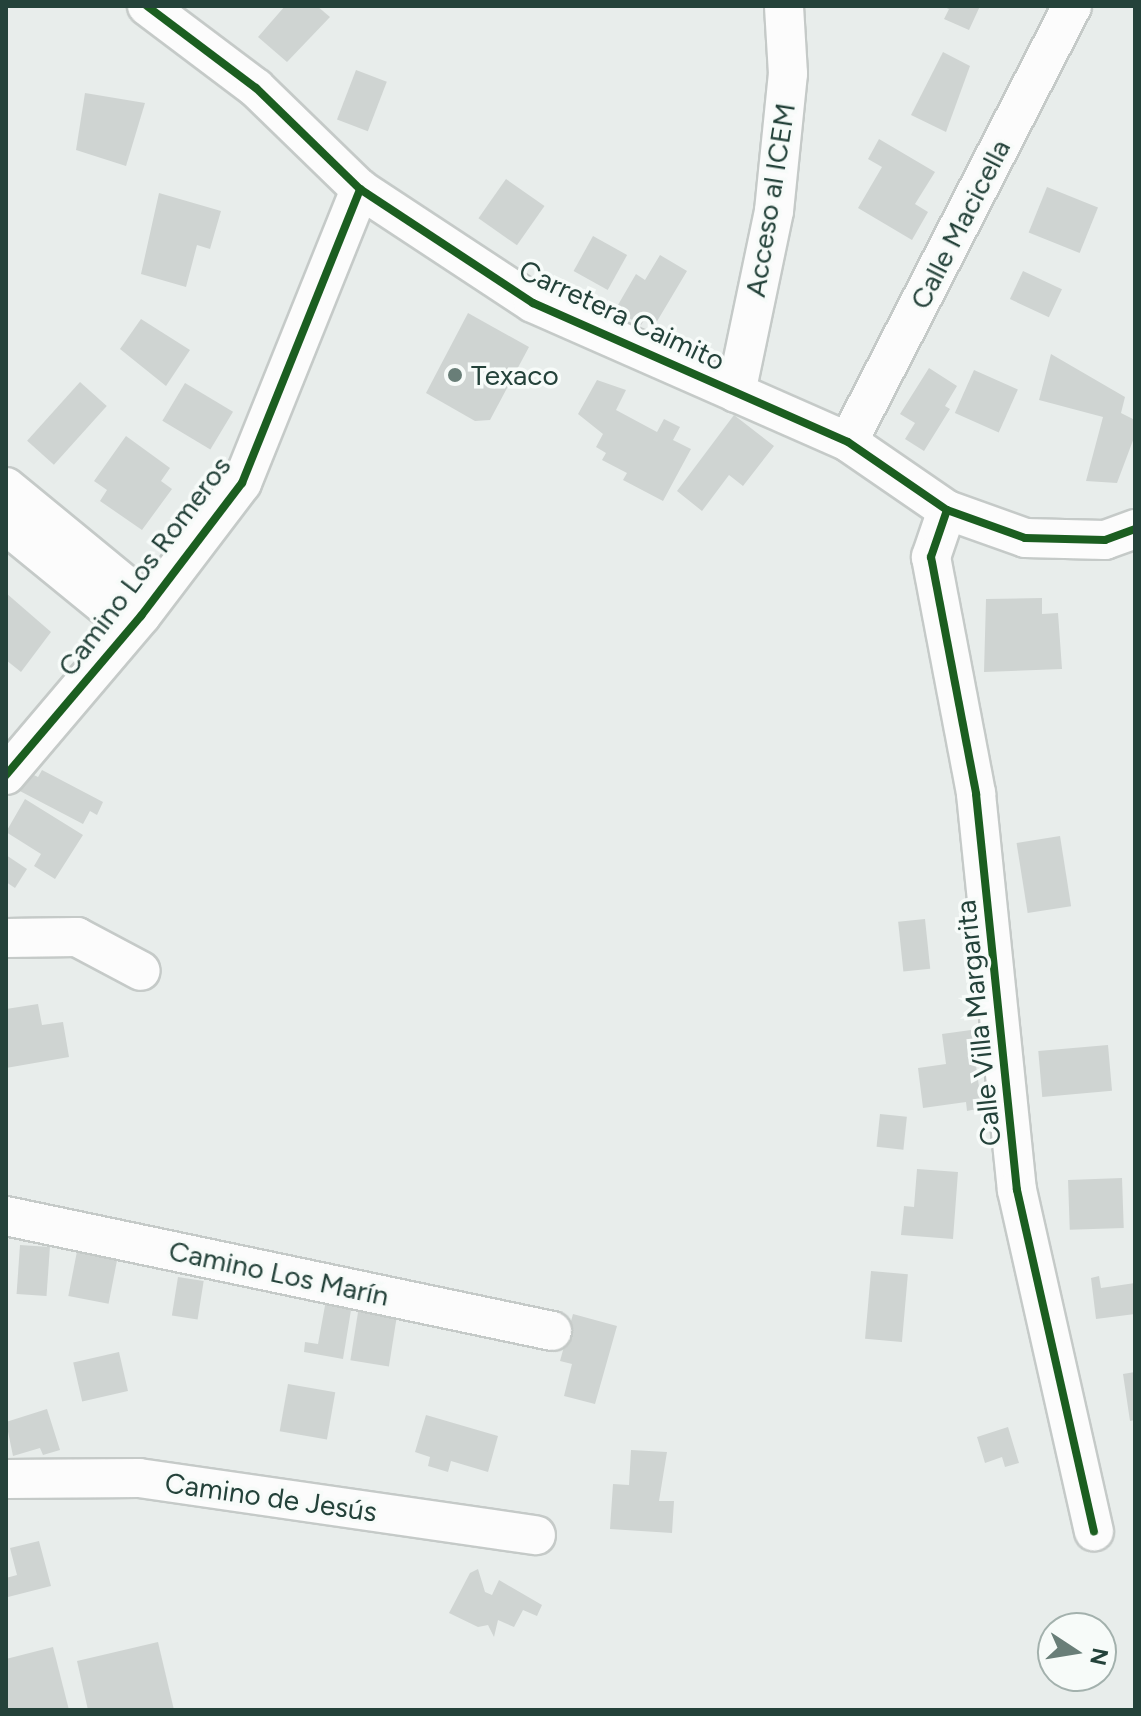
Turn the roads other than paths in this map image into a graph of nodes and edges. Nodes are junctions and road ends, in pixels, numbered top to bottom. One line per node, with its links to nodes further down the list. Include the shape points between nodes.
1 (147, 6): 4 (street, Carretera Caimito, via 256,88)
2 (784, 6): 5 (street, Acceso al ICEM, via 788,74 774,211)
3 (1072, 6): 6 (street, Calle Macicella)
4 (360, 189): 5 (street, Carretera Caimito, via 533,303); 11 (street, Camino Los Romeros, via 242,483)
5 (736, 393): 6 (street, Carretera Caimito)
6 (848, 442): 8 (street, Carretera Caimito)
7 (6, 487): 11 (street, via 129,588)
8 (947, 510): 10 (street, Carretera Caimito, via 1025,538 1105,540); 18 (street, Calle Villa Margarita, via 931,557 976,794 1017,1190)
9 (6, 525): 11 (street, via 111,611)
10 (1135, 529)
11 (141, 616): 12 (street, Camino Los Romeros)
12 (6, 775)
13 (6, 938): 14 (street, via 77,937)
14 (141, 971)
15 (6, 1216): 16 (street, Camino Los Marín)
16 (552, 1331)
17 (6, 1479): 19 (street, Camino de Jesús, via 139,1478)
18 (1094, 1531)
19 (536, 1535)

